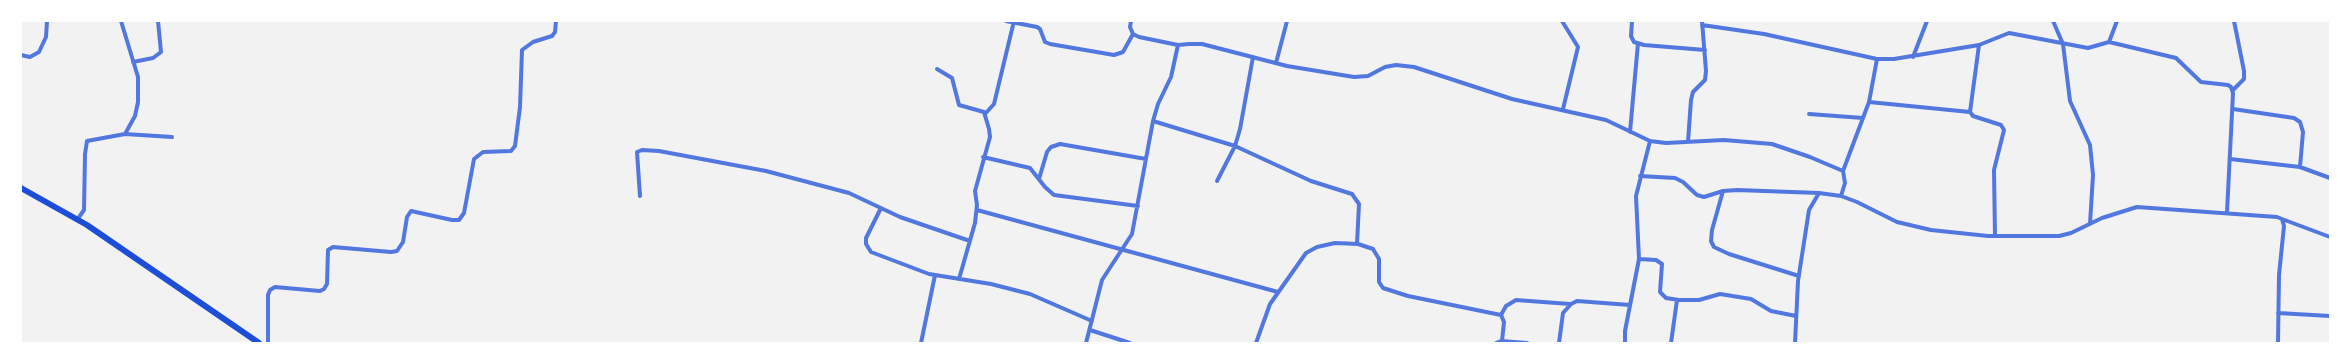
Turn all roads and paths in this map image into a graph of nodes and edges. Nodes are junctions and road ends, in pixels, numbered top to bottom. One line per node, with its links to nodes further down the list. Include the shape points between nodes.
1 (47, 21): 23 (street, via 46,37 39,52 30,57)
2 (120, 21): 27 (street)
3 (158, 21): 27 (street, via 160,52 153,58)
4 (556, 21): 87 (street, via 552,36 533,42 522,50 520,107 515,146 511,151 504,153 483,152 474,159 464,213 459,220 411,211 406,217 403,242 396,251 333,247 328,250 327,284 324,289 320,291 275,287 270,290)
5 (1006, 21): 14 (street)
6 (1131, 21): 16 (street, via 1130,27)
7 (1287, 21): 28 (street)
8 (1562, 21): 33 (street, via 1578,47)
9 (1632, 21): 18 (street, via 1630,36)
10 (1927, 21): 25 (street)
11 (2053, 21): 19 (street)
12 (2117, 21): 17 (street)
13 (2234, 21): 30 (street, via 2244,79)
14 (1014, 22): 16 (street, via 1037,27 1045,42 1050,44 1114,55 1123,52); 35 (street, via 994,104)
15 (1702, 23): 22 (street); 26 (street, via 1764,34)
16 (1134, 34): 20 (street)
17 (2109, 42): 19 (street, via 2088,48); 30 (street, via 2176,58 2201,82 2228,85)
18 (1638, 43): 22 (street); 39 (street)
19 (2063, 44): 21 (street, via 2009,33); 65 (street, via 2070,101 2090,145 2093,161)
20 (1178, 45): 24 (street, via 1202,44); 38 (street, via 1171,78)
21 (1979, 45): 25 (street); 34 (street)
22 (1705, 50): 43 (street, via 1705,80 1693,92)
23 (21, 55)
24 (1253, 57): 28 (street); 44 (street)
25 (1913, 57): 26 (street)
26 (1877, 60): 31 (street)
27 (133, 62): 40 (street, via 138,77 138,102 135,116)
28 (1276, 63): 33 (street, via 1354,77 1368,76 1385,68 1403,64 1489,92)
29 (937, 69): 35 (street, via 952,78 959,105 982,110)
30 (2233, 90): 32 (street)
31 (1868, 102): 34 (street); 37 (street)
32 (2233, 109): 47 (street); 48 (street, via 2294,118 2300,122 2303,132)
33 (1563, 110): 39 (street, via 1606,120)
34 (1970, 112): 66 (street, via 1973,116 2001,125 2004,130 1994,170)
35 (985, 114): 45 (street, via 990,137)
36 (1809, 114): 37 (street)
37 (1863, 118): 49 (street)
38 (1153, 121): 44 (street); 46 (street)
39 (1630, 132): 42 (street)
40 (125, 134): 41 (street); 64 (street, via 87,141 84,210)
41 (172, 137)
42 (1650, 141): 43 (street); 50 (street)
43 (1688, 142): 49 (street, via 1724,140 1772,144)
44 (1235, 146): 53 (street); 69 (street, via 1311,181 1352,194 1359,204)
45 (983, 157): 52 (street, via 1030,168); 61 (street, via 975,191)
46 (1146, 159): 52 (street, via 1060,144 1051,147 1047,152); 59 (street)
47 (2230, 159): 48 (street); 62 (street)
48 (2300, 167): 51 (street)
49 (1843, 171): 58 (street, via 1845,183)
50 (1640, 176): 55 (street, via 1675,178 1700,196); 71 (street, via 1636,196)
51 (2330, 178)
52 (1039, 179): 59 (street, via 1054,195)
53 (1217, 181)
54 (21, 188): 64 (main road)
55 (1724, 191): 56 (street); 73 (street, via 1712,230 1711,241 1714,247 1725,253)
56 (1819, 192): 58 (street); 73 (street, via 1808,210)
57 (640, 196): 60 (street, via 637,152 642,150 766,171 849,193)
58 (1841, 196): 66 (street, via 1897,222 1931,230)
59 (1138, 206): 70 (street, via 1132,234)
60 (881, 208): 68 (street); 72 (street, via 866,238 867,248 871,252)
61 (977, 210): 68 (street); 70 (street)
62 (2227, 212): 63 (street); 65 (street, via 2137,207 2110,214)
63 (2282, 219): 67 (street); 79 (street, via 2284,239 2281,251)
64 (77, 220): 86 (main road)
65 (2090, 224): 66 (street, via 2059,236)
66 (1995, 236)
67 (2330, 237)
68 (970, 241): 74 (street)
69 (1357, 244): 75 (street, via 1335,243 1317,247 1306,253); 80 (street, via 1373,249 1378,254 1379,282 1383,288 1408,296)
70 (1122, 250): 75 (street); 83 (street, via 1102,280)
71 (1639, 259): 76 (street, via 1660,261 1663,269 1660,292 1666,298); 78 (street)
72 (935, 275): 74 (street); 88 (street)
73 (1799, 276): 81 (street)
74 (959, 279): 83 (street, via 1030,294)
75 (1278, 292): 91 (street, via 1270,304)
76 (1677, 300): 81 (street, via 1699,300 1720,294 1751,299 1770,311); 96 (street)
77 (1570, 304): 78 (street, via 1577,301); 80 (street, via 1516,300 1506,306); 94 (street, via 1563,313)
78 (1630, 304): 95 (street)
79 (2278, 313): 82 (street); 98 (street)
80 (1501, 315): 85 (street, via 1504,322)
81 (1796, 316): 97 (street)
82 (2330, 316)
83 (1092, 321): 84 (street)
84 (1090, 330): 89 (street); 90 (street)
85 (1502, 341): 92 (street); 93 (street)
86 (259, 343)
87 (268, 343)
88 (921, 343)
89 (1086, 343)
90 (1130, 343)
91 (1256, 343)
92 (1496, 343)
93 (1527, 343)
94 (1559, 343)
95 (1625, 343)
96 (1671, 343)
97 (1795, 343)
98 (2278, 343)

